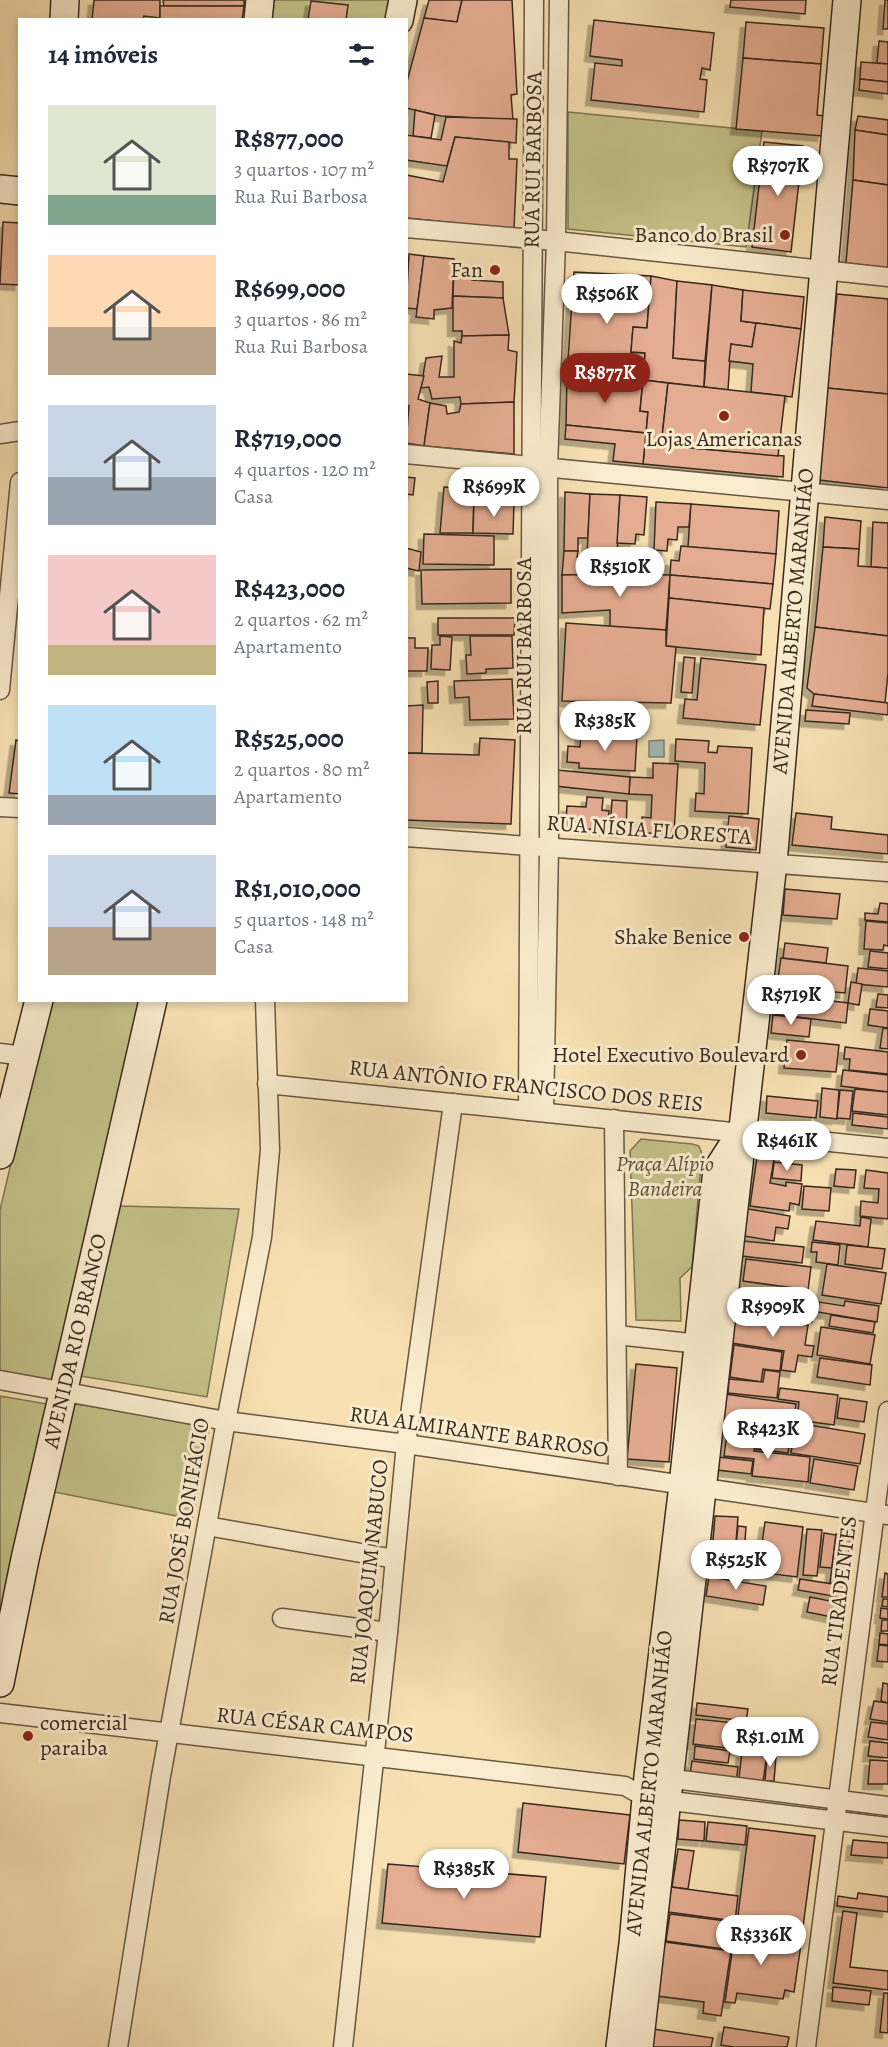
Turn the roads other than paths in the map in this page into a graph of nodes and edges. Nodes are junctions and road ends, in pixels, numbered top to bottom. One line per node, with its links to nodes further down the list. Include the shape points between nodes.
1 (65, 0): 7 (main road)
2 (260, 0): 8 (main road)
3 (403, 0): 9 (main road)
4 (534, 0): 10 (street, RUA RUI BARBOSA)
5 (560, 0): 11 (street, RUA RUI BARBOSA)
6 (847, 0): 17 (main road, AVENIDA ALBERTO MARANHÃO)
7 (64, 18)
8 (258, 18)
9 (399, 18)
10 (534, 38): 11 (street); 15 (street, RUA RUI BARBOSA)
11 (559, 38): 16 (street, RUA RUI BARBOSA)
12 (0, 189): 13 (main road)
13 (18, 191)
14 (408, 228): 15 (street)
15 (534, 239): 16 (street); 22 (street, RUA RUI BARBOSA)
16 (556, 241): 17 (street); 22 (street, RUA RUI BARBOSA)
17 (822, 271): 18 (street); 23 (main road, AVENIDA ALBERTO MARANHÃO)
18 (888, 277)
19 (18, 431): 20 (street)
20 (0, 434)
21 (408, 454): 22 (street)
22 (540, 467): 23 (street); 30 (street, RUA RUI BARBOSA)
23 (803, 491): 24 (street); 31 (main road, AVENIDA ALBERTO MARANHÃO)
24 (888, 500)
25 (18, 504): 26 (street)
26 (0, 690)
27 (0, 807): 28 (street)
28 (18, 808)
29 (408, 837): 30 (street, RUA NÍSIA FLORESTA)
30 (540, 846): 31 (street, RUA NÍSIA FLORESTA); 39 (street, RUA RUI BARBOSA)
31 (773, 863): 32 (street, RUA NÍSIA FLORESTA); 41 (main road, AVENIDA ALBERTO MARANHÃO)
32 (888, 872)
33 (38, 1002): 36 (main road)
34 (153, 1002): 47 (main road, AVENIDA RIO BRANCO)
35 (265, 1002): 37 (street, RUA JOSÉ BONIFÁCIO)
36 (12, 1054): 43 (main road)
37 (267, 1084): 38 (street, RUA ANTÔNIO FRANCISCO DOS REIS); 49 (street, RUA JOSÉ BONIFÁCIO, via 270,1150 262,1237)
38 (453, 1103): 39 (street, RUA ANTÔNIO FRANCISCO DOS REIS); 50 (street, RUA JOAQUIM NABUCO)
39 (536, 1111): 40 (street, RUA ANTÔNIO FRANCISCO DOS REIS)
40 (614, 1119): 41 (street, RUA ANTÔNIO FRANCISCO DOS REIS); 44 (street)
41 (741, 1133): 42 (street, RUA ANTÔNIO FRANCISCO DOS REIS); 45 (main road, AVENIDA ALBERTO MARANHÃO, via 717,1170)
42 (888, 1148)
43 (0, 1155)
44 (618, 1335): 45 (street); 51 (street)
45 (708, 1345): 52 (main road, AVENIDA ALBERTO MARANHÃO)
46 (0, 1380): 47 (street, RUA ALMIRANTE BARROSO)
47 (63, 1391): 49 (street, RUA ALMIRANTE BARROSO); 58 (main road, AVENIDA RIO BRANCO)
48 (888, 1411): 53 (street, RUA TIRADENTES)
49 (226, 1421): 50 (street, RUA ALMIRANTE BARROSO); 54 (street, RUA JOSÉ BONIFÁCIO)
50 (406, 1444): 51 (street, RUA ALMIRANTE BARROSO); 55 (street, RUA JOAQUIM NABUCO)
51 (618, 1476): 52 (street, RUA ALMIRANTE BARROSO)
52 (692, 1486): 53 (street, RUA ALMIRANTE BARROSO); 62 (main road, AVENIDA ALBERTO MARANHÃO)
53 (881, 1514): 63 (street, RUA TIRADENTES)
54 (207, 1526): 55 (street); 60 (street, RUA JOSÉ BONIFÁCIO)
55 (395, 1560): 57 (street, RUA JOAQUIM NABUCO)
56 (282, 1618): 57 (street)
57 (388, 1632): 61 (street, RUA JOAQUIM NABUCO)
58 (0, 1683)
59 (0, 1713): 60 (street, RUA CÉSAR CAMPOS)
60 (170, 1734): 61 (street, RUA CÉSAR CAMPOS); 68 (street, RUA JOSÉ BONIFÁCIO)
61 (374, 1755): 62 (street, RUA CÉSAR CAMPOS); 69 (street, RUA JOAQUIM NABUCO)
62 (651, 1788): 63 (street, RUA CÉSAR CAMPOS); 65 (street, RUA CÉSAR CAMPOS); 67 (main road, AVENIDA ALBERTO MARANHÃO)
63 (838, 1800): 64 (street, RUA CÉSAR CAMPOS); 65 (street, RUA TIRADENTES)
64 (888, 1806)
65 (835, 1821): 66 (street, RUA CÉSAR CAMPOS); 72 (street, RUA TIRADENTES)
66 (888, 1827)
67 (642, 1945): 70 (main road, AVENIDA ALBERTO MARANHÃO); 71 (main road, AVENIDA ALBERTO MARANHÃO)
68 (117, 2047)
69 (343, 2047)
70 (620, 2047)
71 (639, 2047)
72 (806, 2047)

